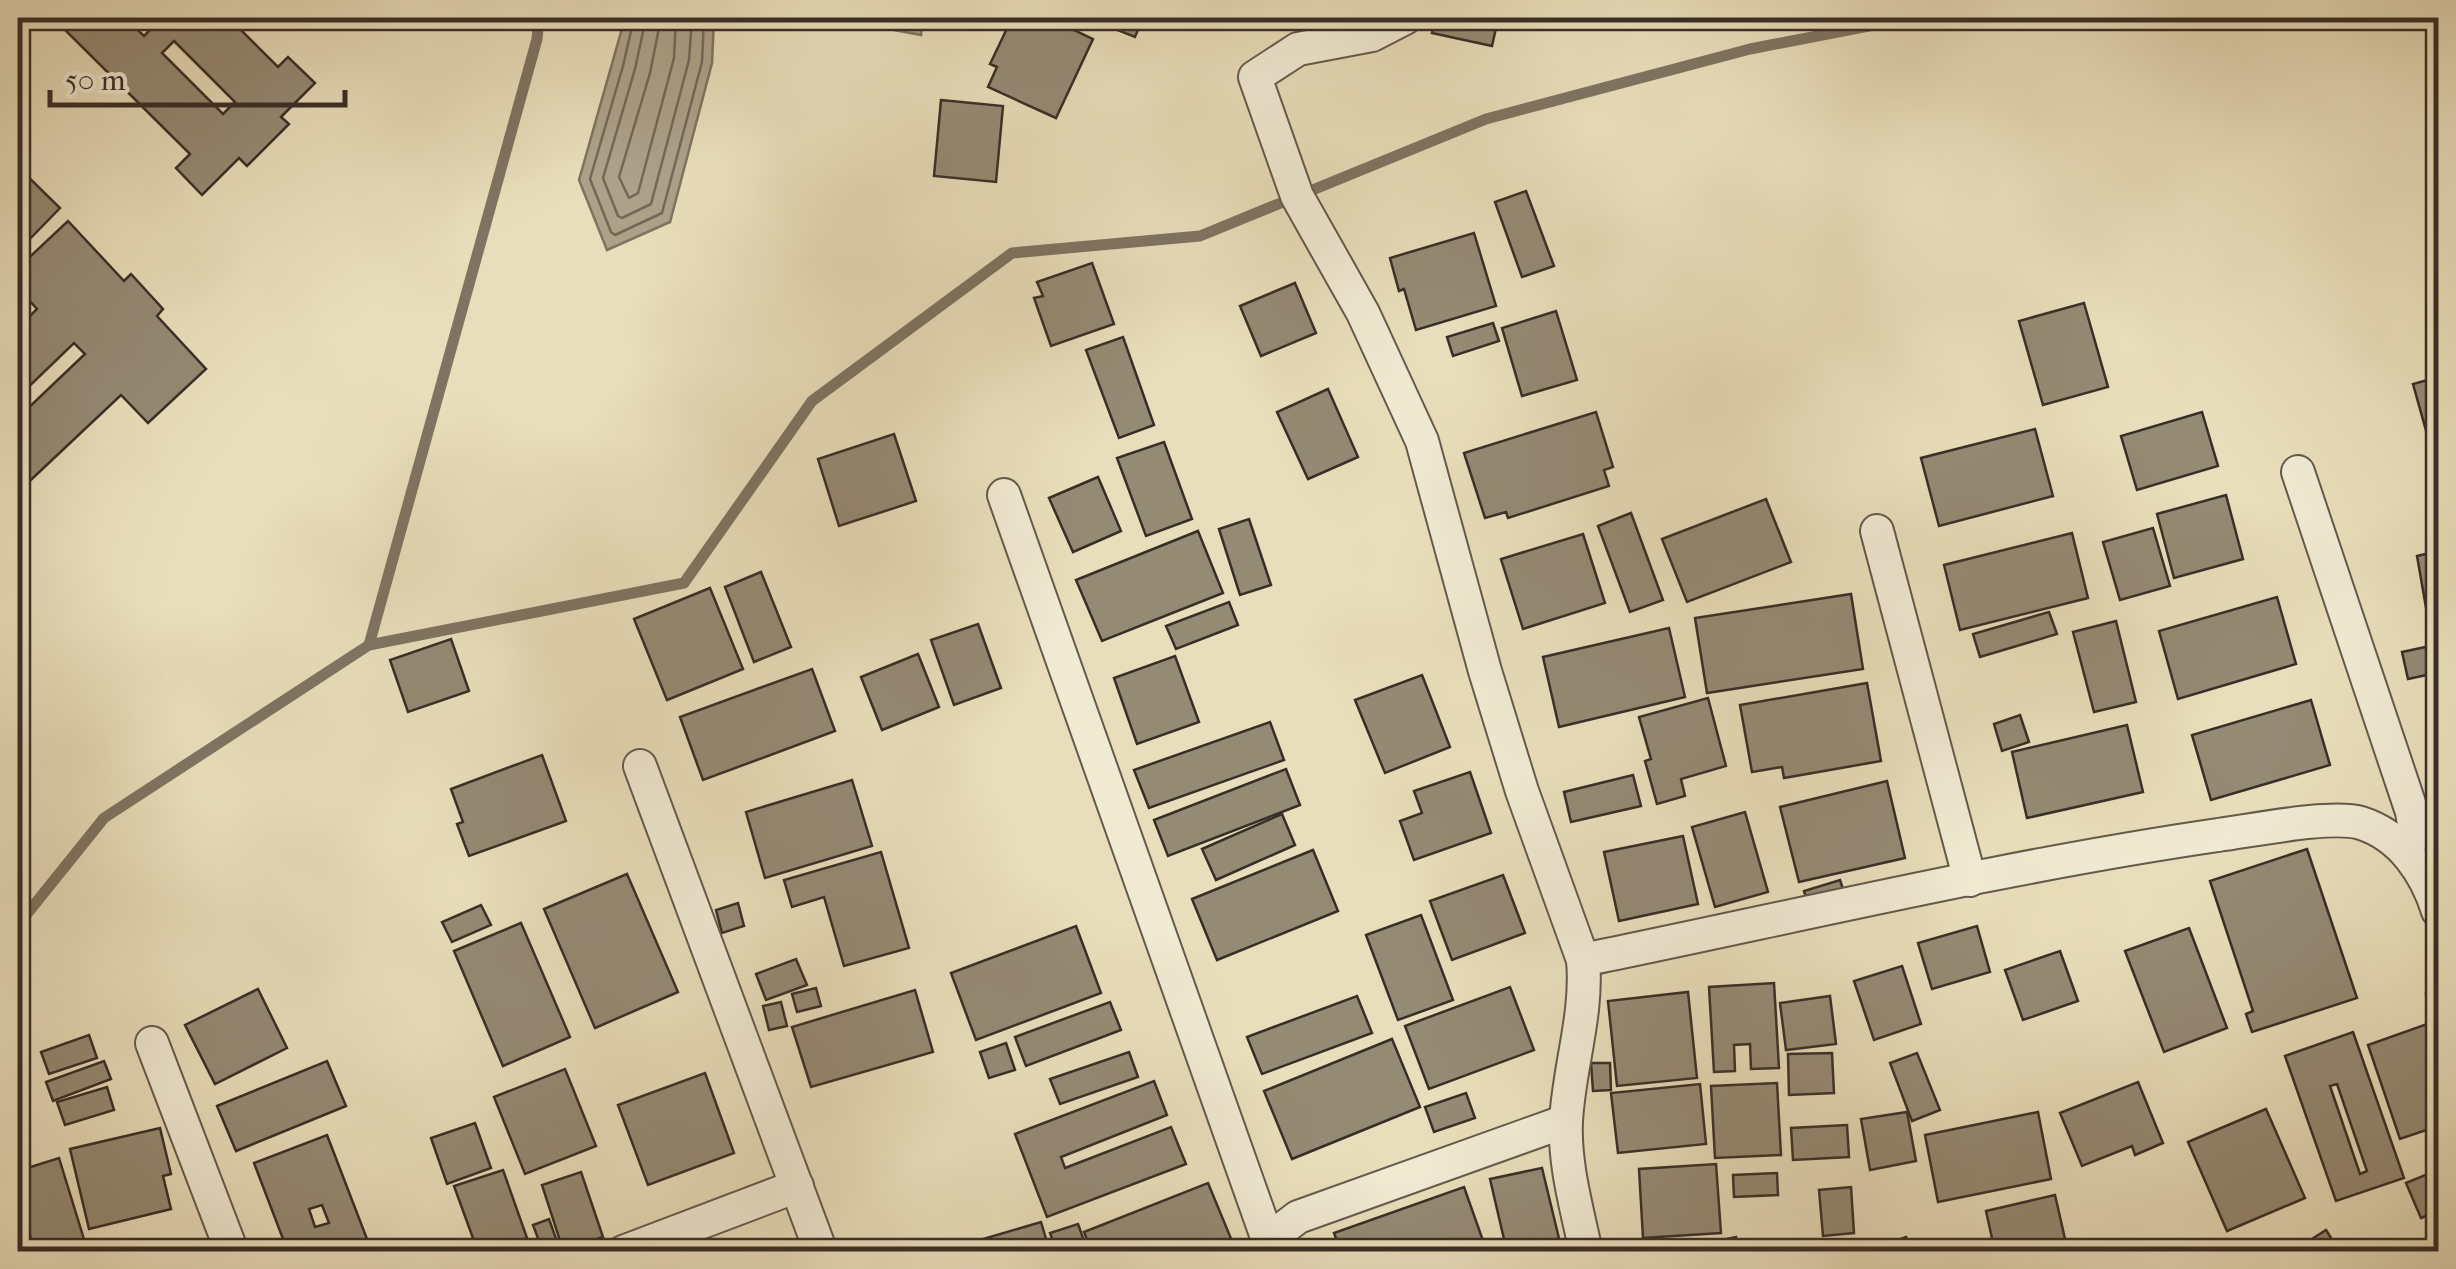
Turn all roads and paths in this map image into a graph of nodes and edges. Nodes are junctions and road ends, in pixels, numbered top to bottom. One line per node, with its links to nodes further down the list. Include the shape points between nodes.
1 (1406, 18): 9 (street, via 1372,35 1298,49 1254,77 1297,196 1363,313 1422,441 1484,671)
2 (2298, 472): 6 (street, via 2412,812 2415,825)
3 (1004, 495): 13 (street)
4 (1876, 531): 7 (street)
5 (640, 766): 12 (street)
6 (2406, 849): 7 (street, via 2361,823 2309,822); 8 (street)
7 (1970, 880): 9 (street)
8 (2438, 911)
9 (1583, 960): 11 (street)
10 (152, 1043): 14 (street)
11 (1566, 1121): 13 (street, via 1298,1217); 17 (street, via 1566,1156)
12 (797, 1186): 15 (street); 16 (street)
13 (1264, 1246)
14 (232, 1252)
15 (623, 1252)
16 (821, 1252)
17 (1586, 1252)

